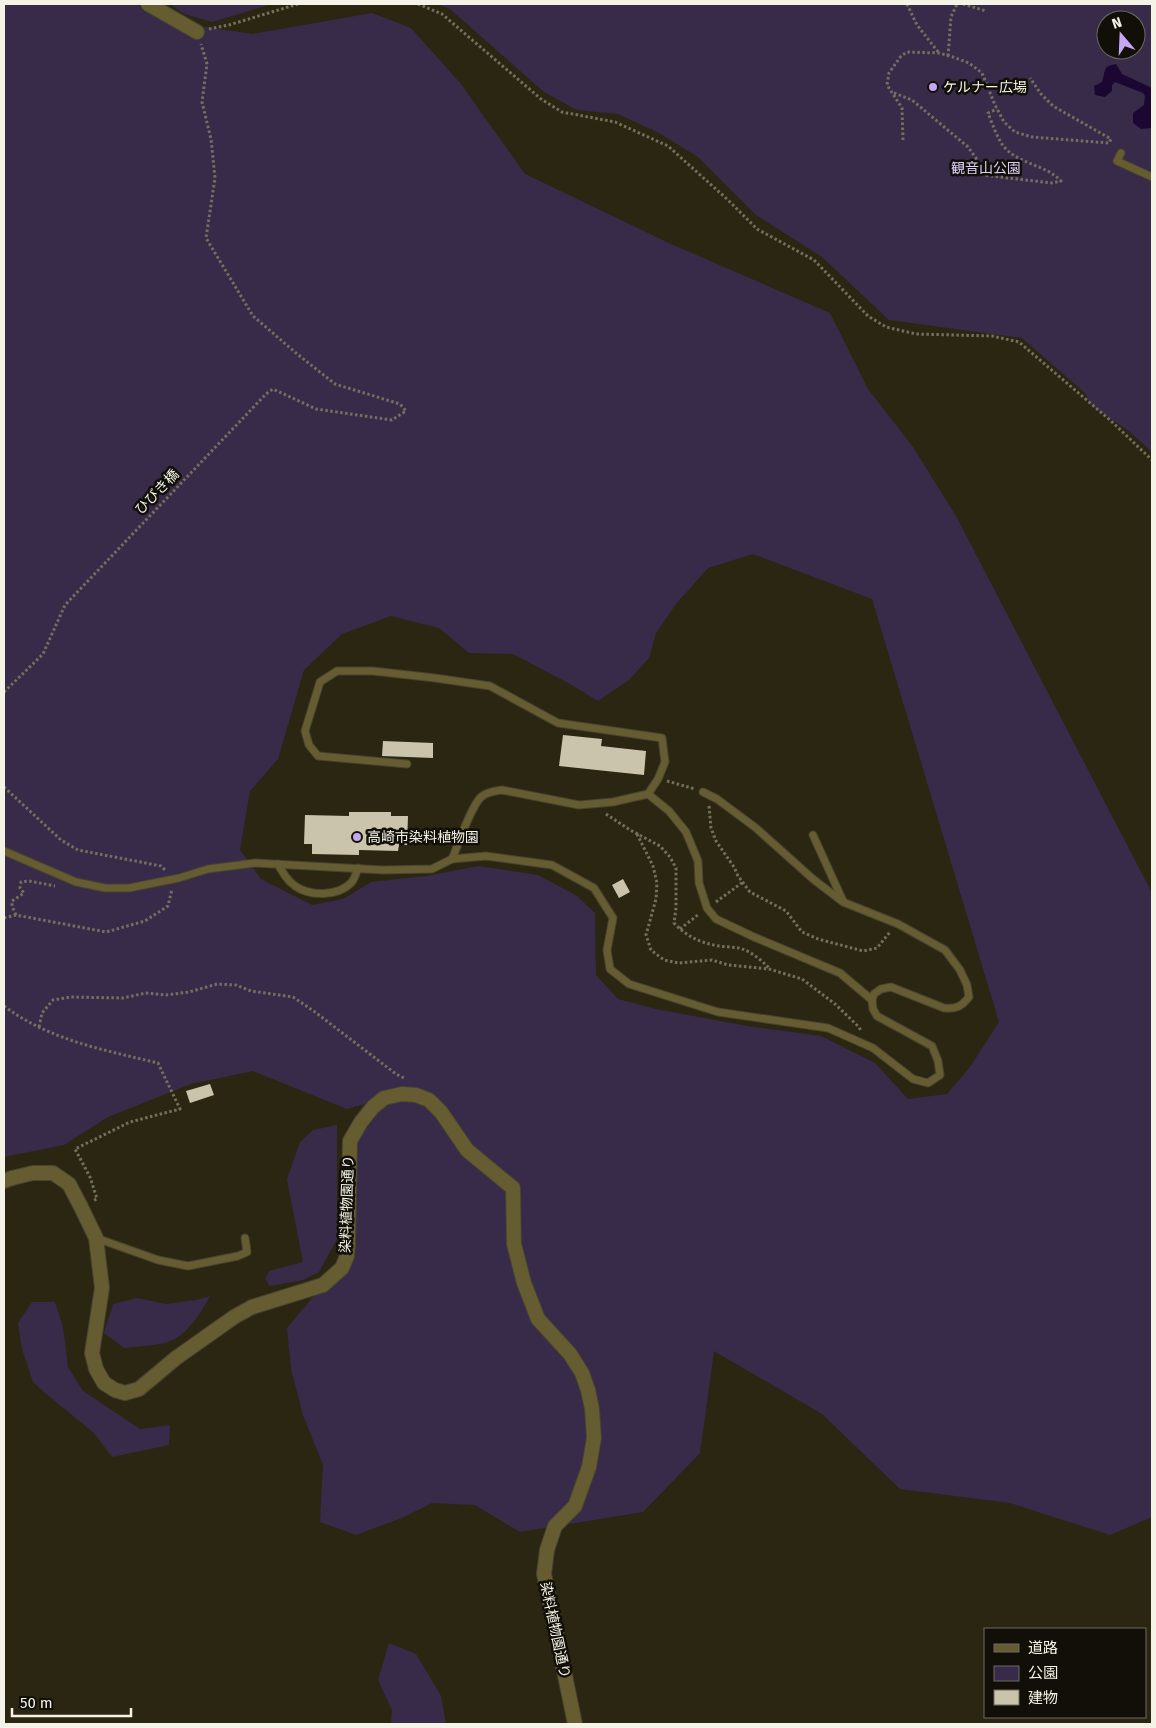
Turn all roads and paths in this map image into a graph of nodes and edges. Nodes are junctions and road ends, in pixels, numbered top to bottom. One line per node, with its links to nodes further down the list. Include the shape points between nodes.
1 (148, 4): 8 (street)
2 (298, 4): 8 (path, via 229,26)
3 (418, 4): 17 (path, via 442,14 541,99 562,112 615,122 668,146 757,230 814,260 868,316 886,327 916,334 992,336 1019,342)
4 (908, 4): 9 (path, via 917,26)
5 (957, 4): 10 (path, via 951,17)
6 (963, 4): 7 (path)
7 (986, 11)
8 (197, 32): 18 (path, ひびき橋, via 207,64 202,102 216,178 206,238 253,316 335,384 400,404 406,411 392,420 316,409 273,389 65,605 43,654)
9 (938, 53): 10 (path); 12 (path, via 907,52 901,56 888,73 887,85)
10 (948, 56): 13 (path, via 969,63 982,73)
11 (1030, 78): 13 (path, via 1053,106 1111,139 1109,143 1032,137 1015,132)
12 (893, 93): 13 (path, via 912,100 968,147 978,161 974,174 1052,183 1061,181 1054,173 1023,161 1004,148 988,114); 14 (path, via 902,108)
13 (997, 109)
14 (903, 140)
15 (1121, 153): 16 (lane, via 1118,161)
16 (1152, 177)
17 (1152, 460)
18 (4, 692)
19 (407, 764): 20 (lane, via 318,756 309,745 305,731 320,682 337,671 372,671 490,686 558,723 662,738 665,762)
20 (658, 779): 22 (lane); 23 (path)
21 (4, 787): 31 (path, via 61,840 78,850 161,866)
22 (648, 794): 24 (lane); 35 (lane, via 669,811 686,832 698,861)
23 (706, 794): 33 (path, via 716,841); 34 (lane, via 756,828)
24 (595, 803): 25 (path); 28 (lane, via 579,804 502,790 490,792 480,798 469,817)
25 (638, 834): 39 (path, via 660,846 676,868 674,923); 40 (path, via 657,883 646,935 651,950 664,960 680,963 712,960 728,965)
26 (813, 835): 34 (lane)
27 (4, 851): 32 (lane)
28 (452, 859): 30 (lane, via 432,869); 44 (lane, via 486,856 552,865 594,888 613,918 608,950 610,969 629,984 718,1012 828,1028)
29 (278, 864): 30 (lane); 30 (lane, via 284,877 297,887 329,894 353,882); 31 (lane, via 255,863 208,869)
30 (358, 868)
31 (174, 879): 32 (lane, via 129,888 105,888); 36 (path, via 168,906 144,921 106,932)
32 (76, 882): 36 (path, via 63,888 21,882 20,888 24,893 12,901)
33 (743, 882): 35 (path); 38 (path, via 750,892 786,911 802,932 818,939 863,951 877,948)
34 (843, 902): 38 (lane)
35 (707, 908): 39 (path); 41 (lane, via 716,919 731,927 840,973)
36 (16, 915): 37 (path)
37 (4, 918)
38 (898, 924): 41 (lane, via 945,950 960,970 968,997 962,1006 944,1008 891,987 881,989)
39 (680, 929): 40 (path, via 702,943 741,948)
40 (769, 968): 44 (path, via 802,979 819,991 859,1026)
41 (872, 1000): 44 (lane, via 877,1016 932,1046 940,1075 928,1083 912,1079)
42 (4, 1006): 43 (path)
43 (39, 1027): 45 (path, via 42,1013 53,1000 123,998 146,993 189,992 217,984 236,985 251,992 293,997 396,1074 421,1087); 47 (path, via 74,1043 158,1063 180,1108 130,1122 76,1149)
44 (864, 1044)
45 (423, 1098): 48 (street, 染料植物園通り, via 402,1094 384,1098 373,1107 350,1141 348,1245 342,1268 323,1285 252,1307 234,1317 139,1389 125,1393 104,1383 92,1353 102,1288); 50 (street, 染料植物園通り, via 441,1112 467,1150 514,1188 514,1244 524,1283 538,1319 570,1354 588,1390 594,1438 589,1468 575,1506 556,1526 547,1550 544,1574)
46 (8, 1179): 48 (street, 染料植物園通り, via 33,1173 53,1173 69,1184)
47 (97, 1199)
48 (96, 1238): 49 (lane, via 158,1260 188,1266 247,1252)
49 (245, 1238)
50 (575, 1724)

